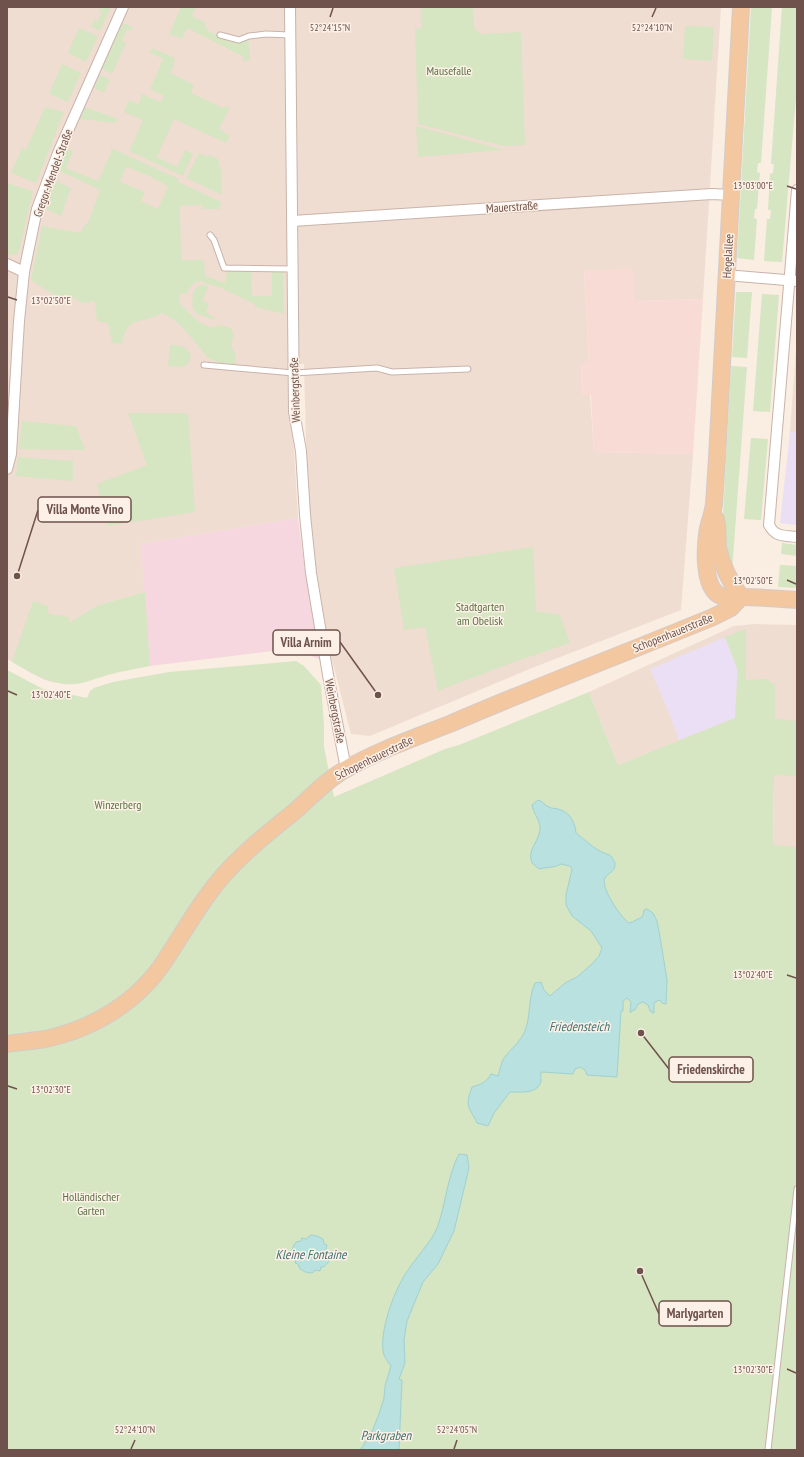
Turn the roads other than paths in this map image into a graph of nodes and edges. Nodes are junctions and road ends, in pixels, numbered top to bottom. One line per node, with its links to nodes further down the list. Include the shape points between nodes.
1 (123, 7): 12 (street, Gregor-Mendel-Straße, via 37,209)
2 (290, 7): 5 (street, Weinbergstraße)
3 (741, 7): 7 (main road, Hegelallee)
4 (220, 35): 5 (lane, via 239,40 266,34)
5 (290, 36): 8 (street, Weinbergstraße)
6 (797, 190): 14 (street)
7 (731, 195): 8 (street, Mauerstraße); 13 (main road, Hegelallee)
8 (292, 221): 11 (street, Weinbergstraße)
9 (210, 235): 11 (lane, via 224,268)
10 (7, 264): 12 (street)
11 (292, 269): 17 (street, Weinbergstraße)
12 (24, 272): 18 (street, Gregor-Mendel-Straße)
13 (726, 275): 14 (street); 21 (main road, Hegelallee, via 714,506 707,534 706,554 710,586 714,592 728,599)
14 (793, 281): 20 (street, via 769,524 772,531 779,535)
15 (204, 365): 17 (lane)
16 (468, 369): 17 (lane, via 392,372 378,368)
17 (294, 373): 23 (street, Weinbergstraße, via 294,412 311,573)
18 (9, 453): 19 (street, Gregor-Mendel-Straße)
19 (7, 469)
20 (797, 537)
21 (741, 596): 22 (main road); 23 (main road, Schopenhauerstraße, via 731,608 713,617 497,703 373,755)
22 (797, 600)
23 (346, 769): 24 (main road, Schopenhauerstraße, via 318,789 239,859 197,909 157,972 126,1002 102,1019 68,1033)
24 (7, 1044)
25 (797, 1189): 26 (lane)
26 (768, 1450)

